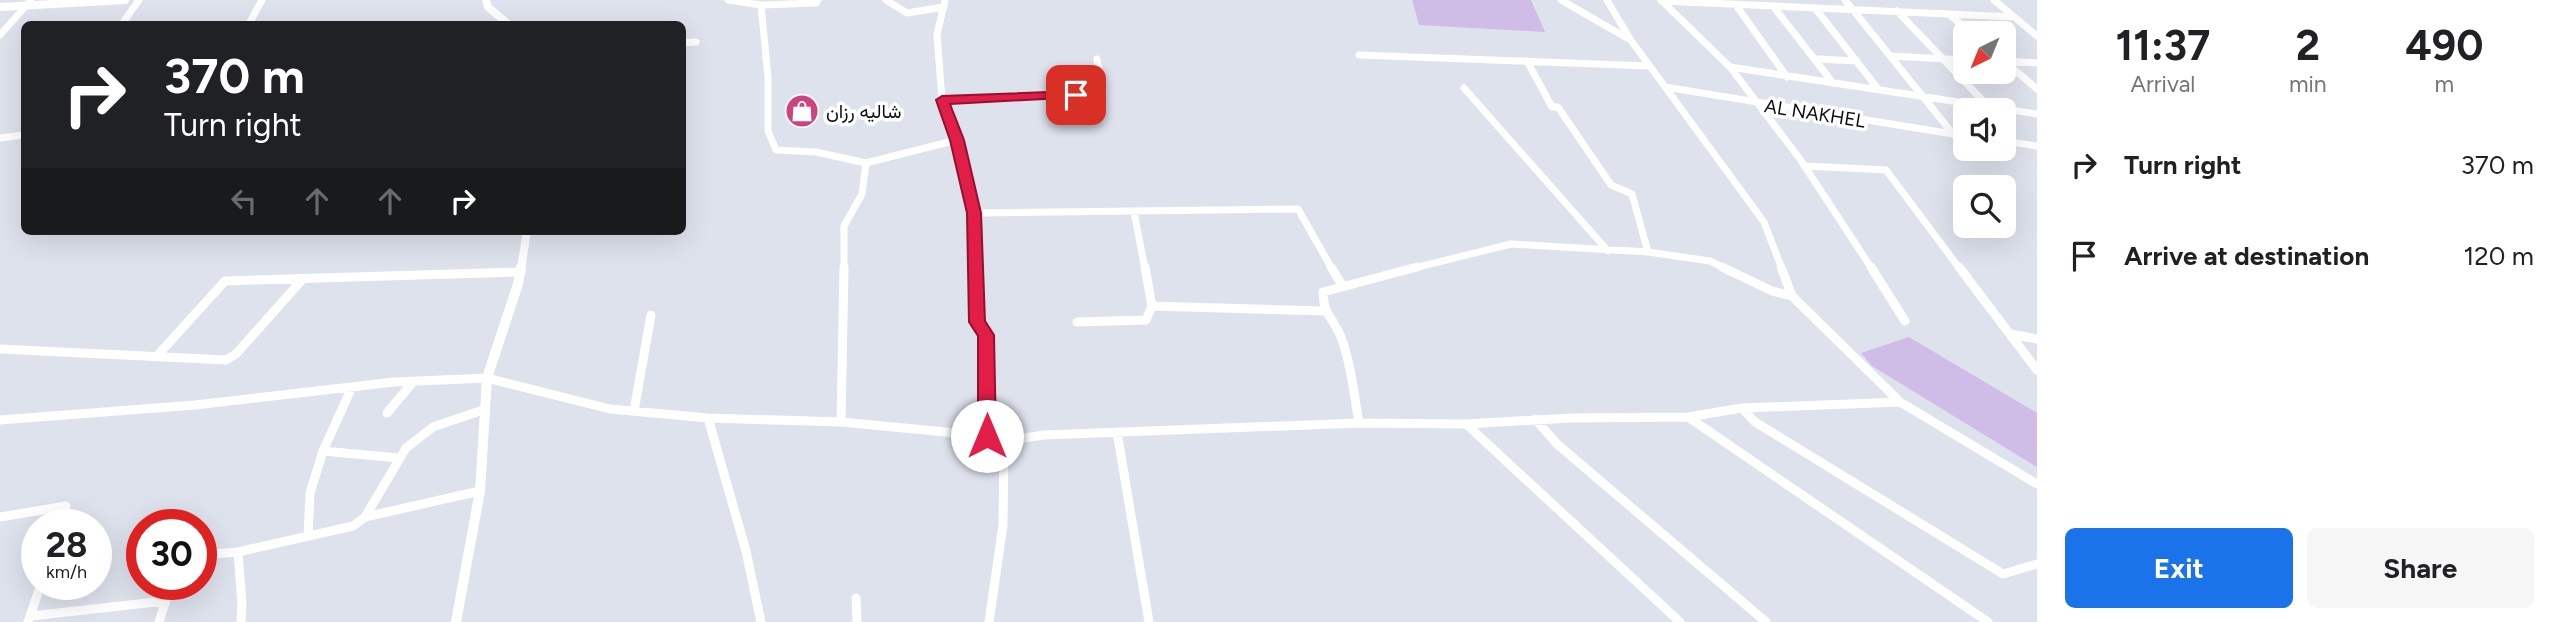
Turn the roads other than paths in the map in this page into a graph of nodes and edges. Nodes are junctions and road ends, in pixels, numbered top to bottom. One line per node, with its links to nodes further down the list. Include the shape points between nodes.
1 (125, 0): 13 (street)
2 (139, 0): 24 (street)
3 (262, 0): 25 (street)
4 (486, 0): 26 (street)
5 (728, 0): 15 (street)
6 (818, 0): 15 (street)
7 (886, 0): 14 (street, via 906,15)
8 (1561, 0): 30 (street)
9 (1607, 0): 30 (street)
10 (1662, 0): 16 (street); 43 (street)
11 (1845, 0): 20 (street)
12 (1993, 0): 23 (street)
13 (29, 3): 18 (street); 28 (street)
14 (944, 3): 52 (street, via 937,35)
15 (761, 5): 63 (street, via 768,131 776,150 816,152)
16 (1736, 5): 17 (street); 44 (street)
17 (1773, 6): 19 (street); 36 (street)
18 (0, 7)
19 (1815, 8): 20 (street); 40 (street)
20 (1853, 9): 21 (street); 34 (street)
21 (1897, 11): 22 (street); 37 (street)
22 (1950, 15): 23 (street); 27 (street)
23 (2014, 17): 29 (street)
24 (124, 21)
25 (251, 21)
26 (504, 21)
27 (1957, 21)
28 (0, 35)
29 (2037, 36)
30 (1630, 39): 42 (street)
31 (696, 42): 32 (street)
32 (686, 43)
33 (1359, 55): 39 (street)
34 (1891, 56): 37 (street); 50 (street)
35 (1097, 59): 52 (street, via 1103,94)
36 (1816, 59): 40 (street); 45 (street)
37 (1943, 59): 38 (street); 51 (street)
38 (1953, 59)
39 (1527, 61): 42 (street); 69 (street, via 1552,107 1558,107 1611,186 1632,194)
40 (1857, 61): 48 (street)
41 (2037, 63): 49 (street, via 2004,61)
42 (1649, 66): 46 (street)
43 (1730, 67): 44 (street); 54 (street)
44 (1787, 77): 45 (street)
45 (1833, 83): 48 (street)
46 (1665, 86): 54 (street, AL NAKHEL); 73 (street, via 1764,222)
47 (1464, 88): 68 (street)
48 (1878, 89): 50 (street)
49 (2037, 89)
50 (1924, 96): 53 (street); 57 (street)
51 (1980, 98)
52 (942, 100): 60 (street)
53 (1953, 101)
54 (1761, 104): 57 (street, AL NAKHEL); 64 (street)
55 (2016, 111): 56 (street)
56 (2037, 114)
57 (1953, 134)
58 (21, 135): 59 (street)
59 (0, 138)
60 (957, 140): 63 (street); 66 (street)
61 (2016, 143): 62 (street)
62 (2037, 146)
63 (866, 163): 96 (street, via 862,194 844,226)
64 (1806, 166): 77 (street); 79 (street, via 1886,170)
65 (1135, 212): 66 (street); 72 (street, via 1298,209); 74 (street)
66 (974, 213): 100 (street, via 977,322 986,335)
67 (526, 235): 70 (street)
68 (1608, 251): 69 (street); 72 (street, via 1511,244)
69 (1648, 252): 73 (street, via 1710,261)
70 (521, 272): 71 (street); 84 (street)
71 (302, 280): 82 (street, via 225,281); 82 (street, via 226,360)
72 (1342, 285): 75 (street, via 1323,292)
73 (1791, 296): 87 (street)
74 (1152, 306): 75 (street); 78 (street, via 1146,320)
75 (1324, 311): 97 (street, via 1340,334)
76 (651, 314): 90 (street)
77 (1905, 321)
78 (1077, 322)
79 (2010, 334): 80 (street); 83 (street)
80 (2037, 339)
81 (0, 349): 82 (street)
82 (156, 357)
83 (2037, 370)
84 (486, 378): 85 (street); 89 (street); 90 (street)
85 (413, 382): 86 (street); 91 (street)
86 (352, 387): 95 (street); 102 (street)
87 (1900, 402): 88 (street); 104 (street)
88 (1742, 408): 92 (street); 114 (street, via 1755,422 2004,574)
89 (483, 410): 103 (street, via 433,427); 105 (street)
90 (634, 411): 93 (street)
91 (387, 413)
92 (1688, 416): 94 (street); 128 (street)
93 (708, 418): 96 (street); 122 (street)
94 (1535, 419): 98 (street); 127 (street, via 1557,444)
95 (0, 420)
96 (841, 422): 100 (street)
97 (1359, 424): 98 (street); 99 (street)
98 (1466, 424): 126 (street)
99 (1117, 432): 101 (street); 125 (street)
100 (987, 436): 101 (street)
101 (1004, 441): 124 (street, via 1003,525)
102 (323, 451): 103 (street); 111 (street, via 310,493)
103 (398, 458): 109 (street)
104 (2037, 484)
105 (480, 491): 109 (street); 121 (street)
106 (50, 509): 107 (street)
107 (65, 509)
108 (21, 514): 110 (street)
109 (365, 517): 111 (street, via 353,526)
110 (0, 518)
111 (308, 536): 112 (street)
112 (238, 552): 113 (street); 120 (street, via 235,569 244,606)
113 (217, 554)
114 (2037, 564)
115 (856, 598): 123 (street)
116 (36, 600): 118 (street)
117 (165, 601): 118 (street); 119 (street)
118 (29, 619)
119 (159, 622)
120 (241, 622)
121 (456, 622)
122 (761, 622)
123 (857, 622)
124 (989, 622)
125 (1149, 622)
126 (1680, 622)
127 (1766, 622)
128 (1988, 622)

